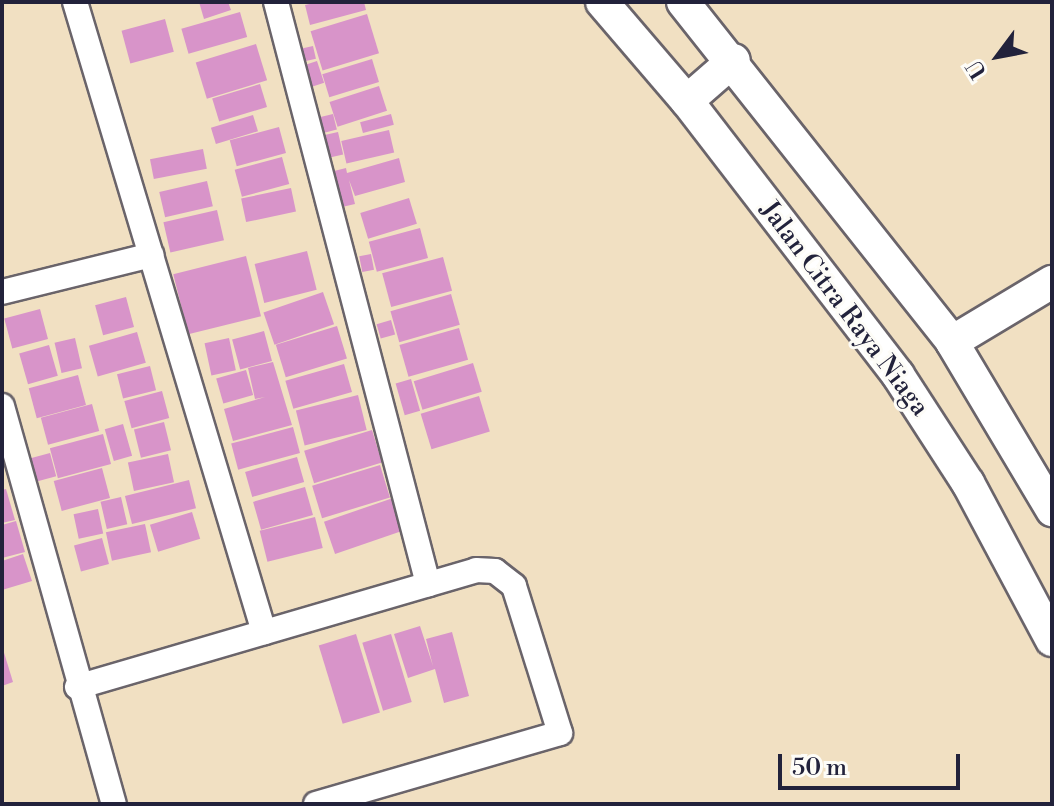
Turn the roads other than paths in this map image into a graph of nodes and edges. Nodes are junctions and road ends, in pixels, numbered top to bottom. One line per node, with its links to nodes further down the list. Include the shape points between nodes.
1 (75, 2): 7 (street)
2 (276, 2): 13 (street)
3 (602, 2): 6 (street, Jalan Citra Raya Niaga)
4 (683, 2): 5 (street)
5 (734, 60): 6 (street); 10 (street)
6 (687, 101): 15 (street, Jalan Citra Raya Niaga, via 898,375 968,483)
7 (151, 255): 9 (street); 14 (street)
8 (1052, 282): 10 (street)
9 (2, 292)
10 (952, 342): 12 (street)
11 (2, 406): 16 (street)
12 (1052, 510)
13 (428, 584): 14 (street); 18 (street, via 476,570 495,571 514,586 560,733)
14 (264, 632): 16 (street)
15 (1052, 640)
16 (77, 687): 17 (street)
17 (114, 804)
18 (316, 804)

